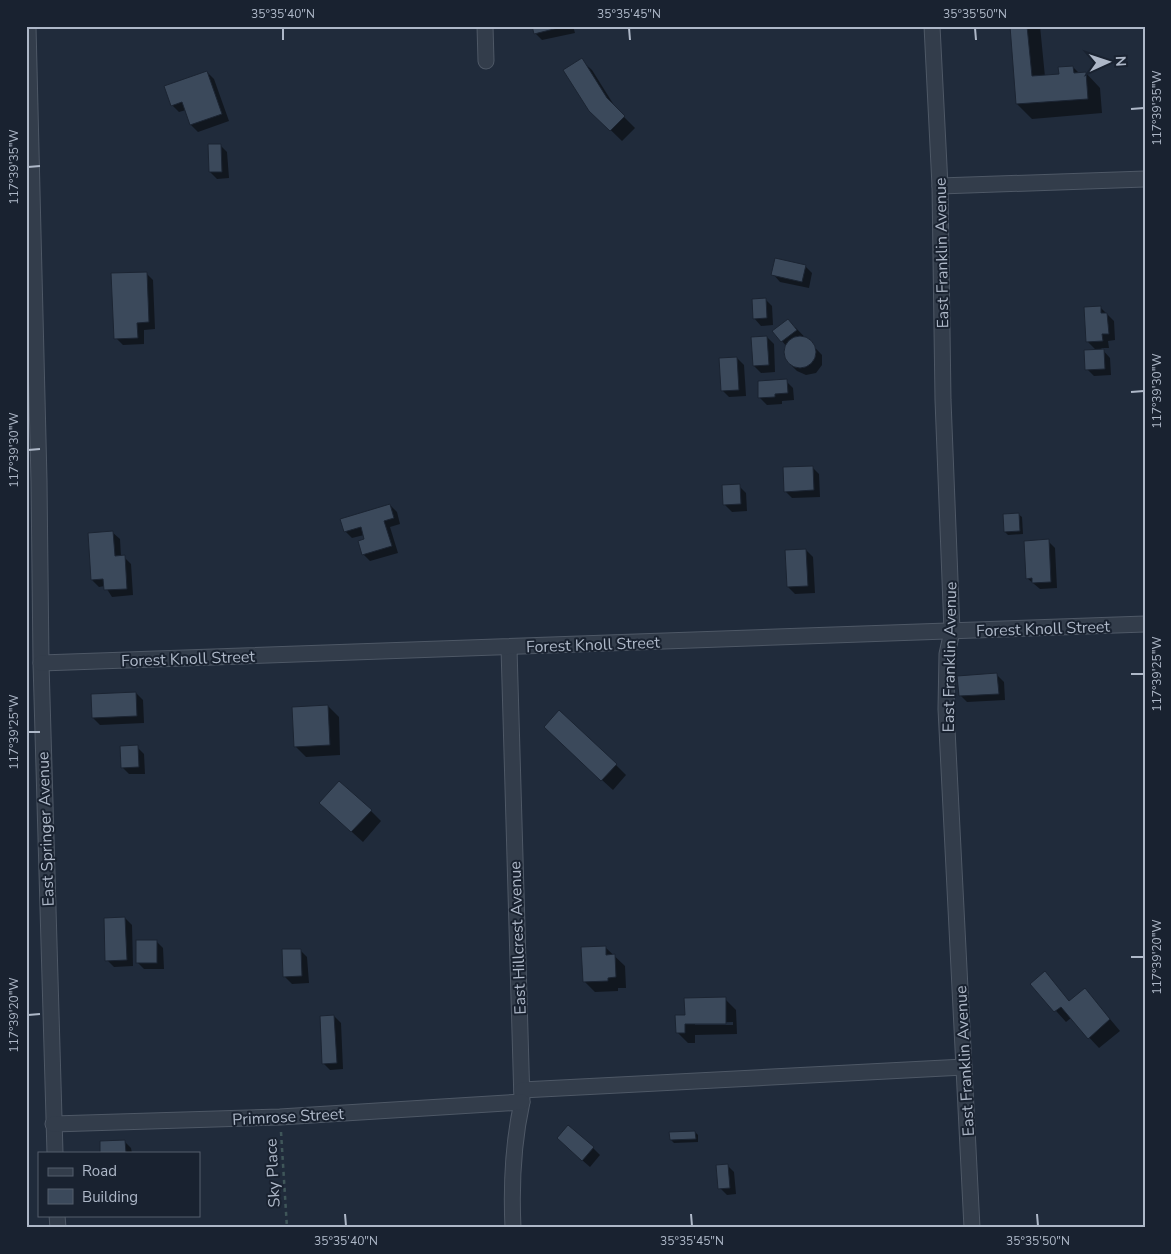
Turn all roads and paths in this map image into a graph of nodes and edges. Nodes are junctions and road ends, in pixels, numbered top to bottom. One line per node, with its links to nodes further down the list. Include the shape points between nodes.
1 (28, 26): 7 (street, East Springer Avenue)
2 (485, 26): 4 (street)
3 (932, 26): 6 (street, East Franklin Avenue)
4 (486, 61)
5 (1145, 179): 6 (street)
6 (940, 186): 9 (street, East Franklin Avenue, via 943,400)
7 (33, 482): 11 (street, East Springer Avenue)
8 (1145, 624): 9 (street, Forest Knoll Street)
9 (952, 631): 10 (street, Forest Knoll Street); 12 (street, East Franklin Avenue, via 947,654 946,709)
10 (509, 648): 11 (street, Forest Knoll Street); 13 (street, East Hillcrest Avenue)
11 (41, 663): 15 (street, East Springer Avenue)
12 (964, 1067): 13 (street, Primrose Street); 19 (street, East Franklin Avenue)
13 (522, 1096): 14 (street, Primrose Street); 18 (street, East Hillcrest Avenue, via 512,1183)
14 (280, 1117): 15 (street, Primrose Street); 17 (path, Sky Place)
15 (53, 1124): 16 (street, East Springer Avenue)
16 (54, 1152)
17 (286, 1228)
18 (513, 1228)
19 (972, 1228)

